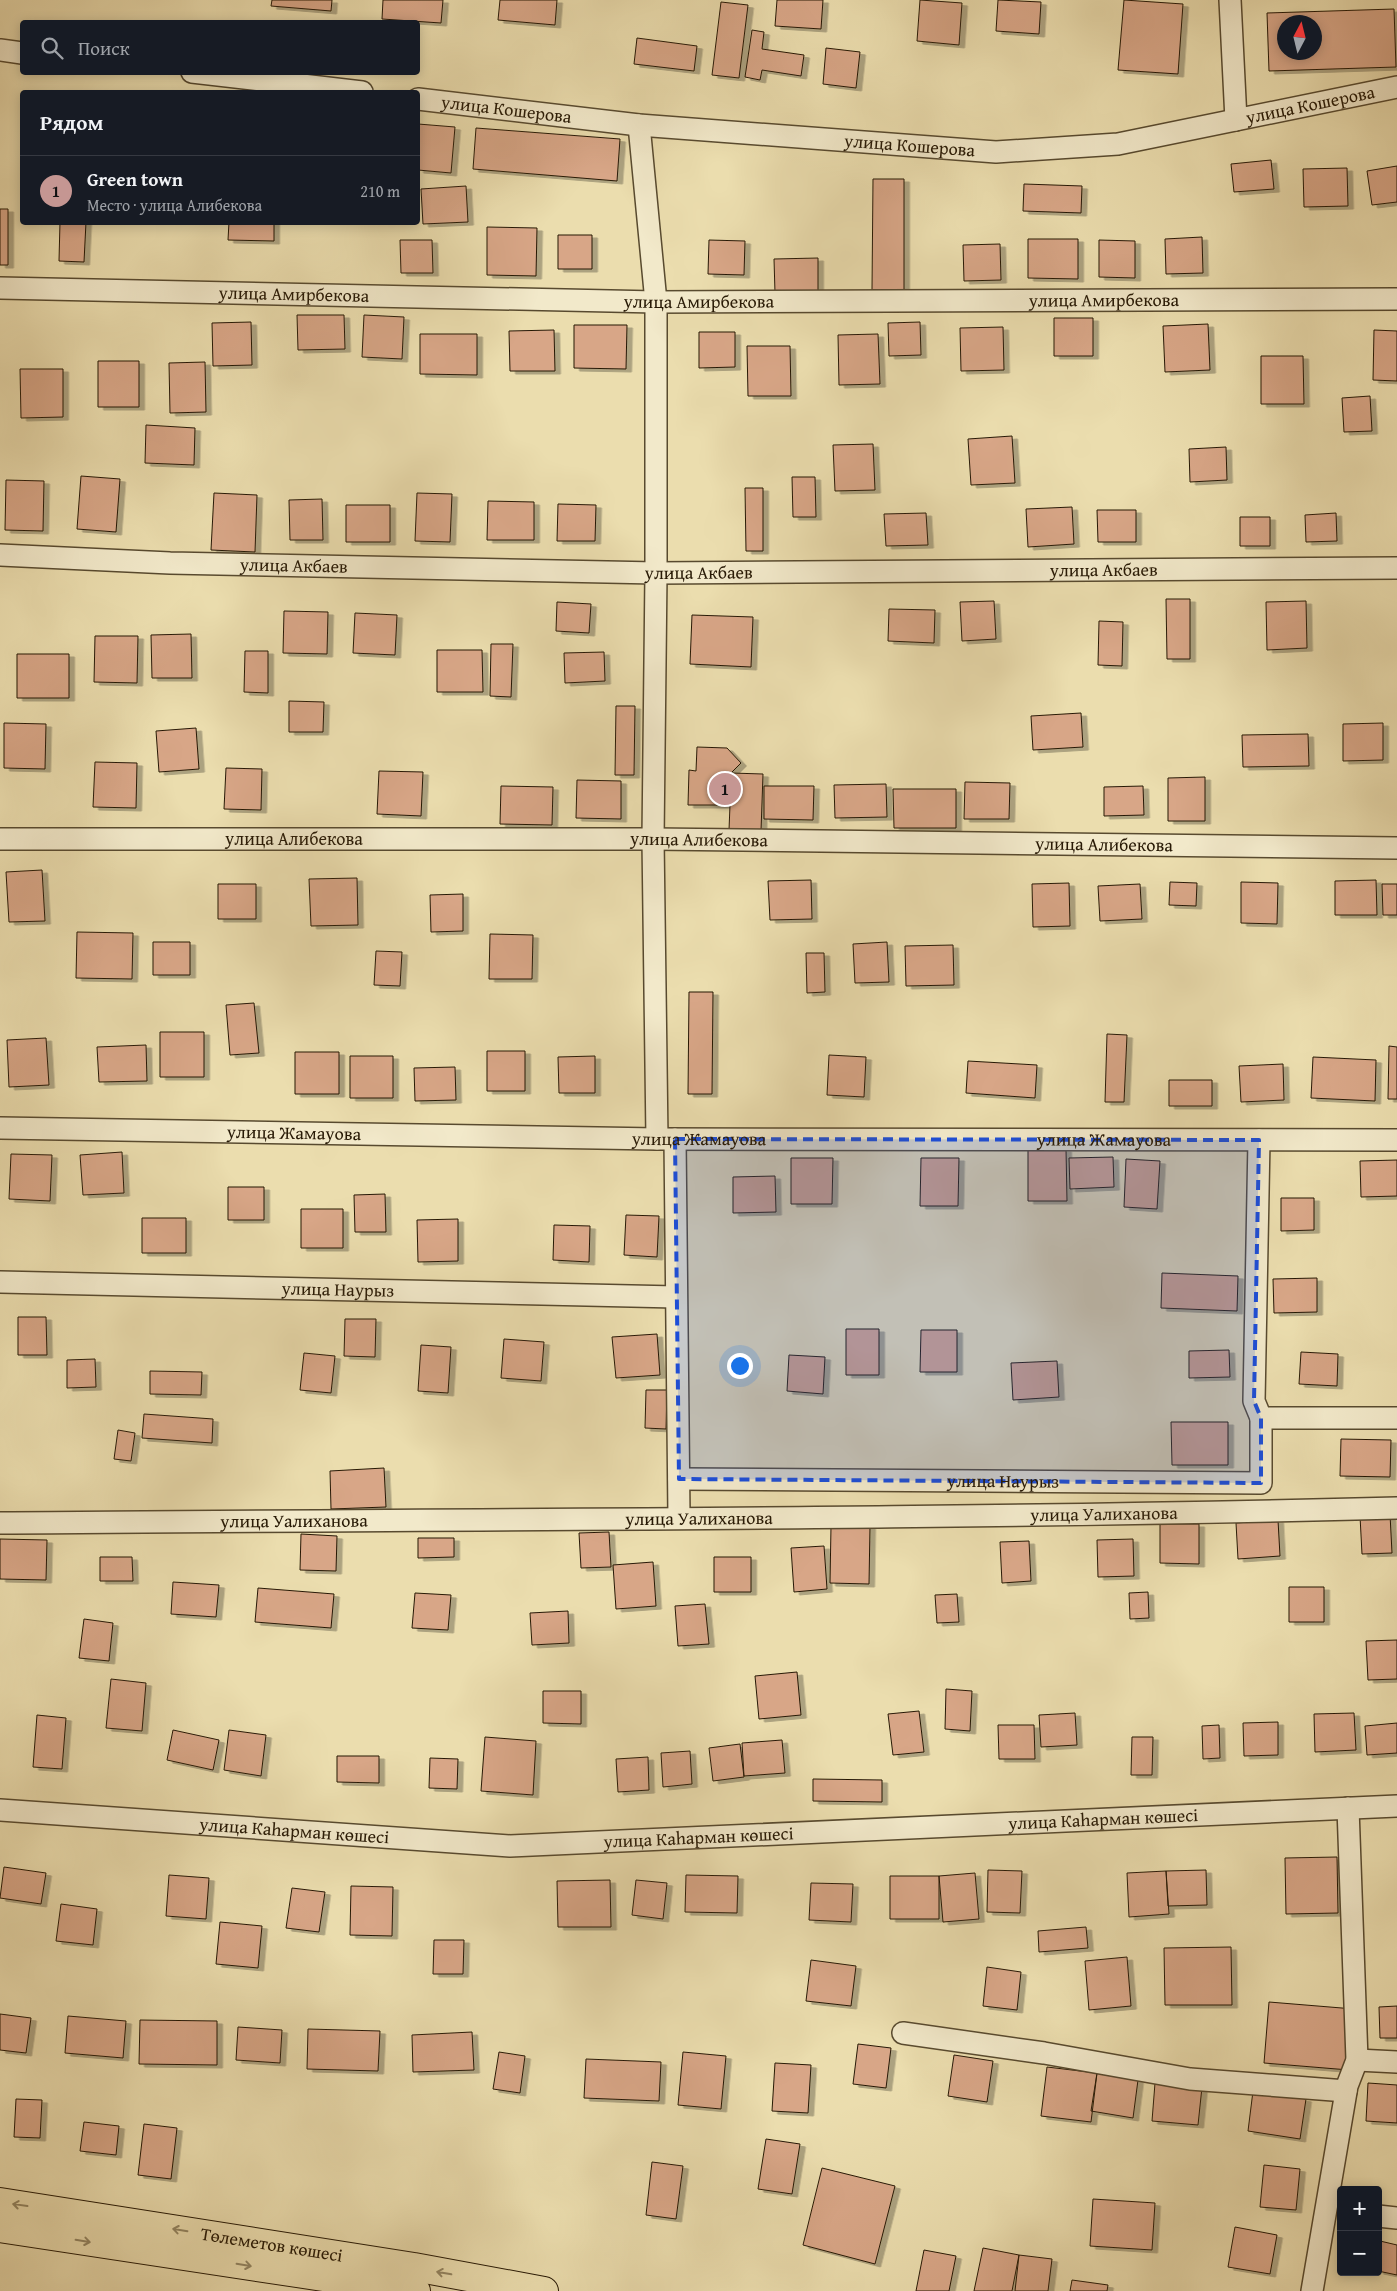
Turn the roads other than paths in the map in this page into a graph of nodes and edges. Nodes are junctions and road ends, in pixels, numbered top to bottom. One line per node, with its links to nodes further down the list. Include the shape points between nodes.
1 (1230, 0): 8 (street)
2 (0, 50): 3 (street)
3 (20, 53)
4 (218, 75): 6 (street)
5 (1397, 88): 8 (street, улица Кошерова)
6 (345, 90)
7 (420, 99): 9 (street, улица Кошерова)
8 (1236, 120): 9 (street, улица Кошерова, via 1118,144 996,152)
9 (639, 125): 12 (street)
10 (0, 288): 12 (street, улица Амирбекова)
11 (1397, 299): 12 (street, улица Амирбекова)
12 (656, 302): 15 (street)
13 (0, 555): 15 (street, улица Акбаев, via 170,563)
14 (1397, 568): 15 (street, улица Акбаев)
15 (656, 573): 17 (street)
16 (0, 839): 17 (street, улица Алибекова)
17 (653, 839): 18 (street, улица Алибекова); 20 (street)
18 (1397, 848)
19 (0, 1128): 20 (street, улица Жамауова)
20 (666, 1139): 21 (street, улица Жамауова); 24 (street)
21 (1259, 1140): 22 (street, улица Жамауова); 25 (street, улица Наурыз, via 1254,1401)
22 (1397, 1140)
23 (0, 1282): 24 (street, улица Наурыз)
24 (676, 1297): 27 (street)
25 (1260, 1418): 26 (street); 27 (street, улица Наурыз, via 1261,1483)
26 (1397, 1418)
27 (679, 1479): 29 (street)
28 (1397, 1508): 29 (street, улица Уалиханова, via 1108,1516)
29 (679, 1517): 30 (street, улица Уалиханова)
30 (0, 1523)
31 (1397, 1806): 32 (street, улица Каһарман көшесі)
32 (1348, 1808): 33 (street, улица Каһарман көшесі, via 510,1846); 35 (street)
33 (0, 1810)
34 (903, 2033): 37 (street, via 1044,2053 1190,2079)
35 (1357, 2060): 36 (street); 37 (street)
36 (1397, 2062)
37 (1346, 2091): 39 (street)
38 (0, 2202): 44 (main road, Төлеметов көшесі, one-way to 38, via 404,2265)
39 (1333, 2212): 45 (street)
40 (1382, 2216): 41 (street)
41 (1397, 2218)
42 (0, 2228): 43 (main road, Төлеметов көшесі, one-way to 43)
43 (416, 2291)
44 (544, 2291)
45 (1312, 2291)

